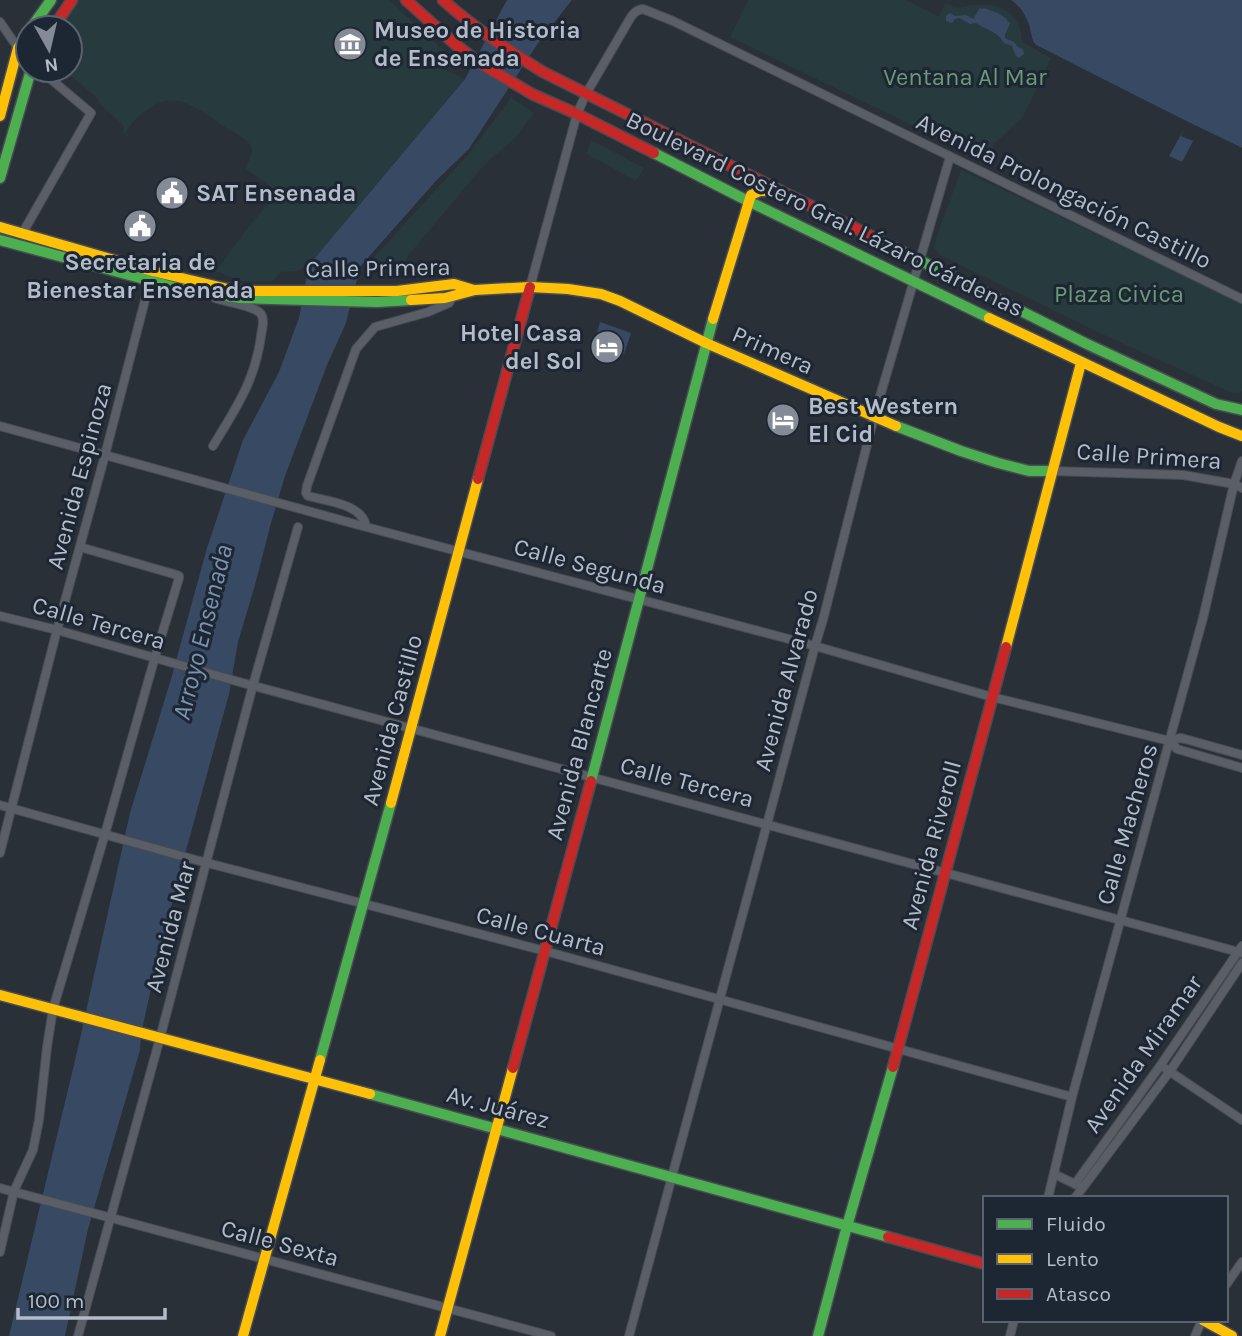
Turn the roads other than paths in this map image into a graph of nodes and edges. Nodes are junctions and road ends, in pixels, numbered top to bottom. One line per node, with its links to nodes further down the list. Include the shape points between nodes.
1 (407, 0): 11 (main road, Boulevard Costero Gral. Lázaro Cárdenas, via 456,45 503,78)
2 (443, 0): 9 (main road, Boulevard Costero Gral. Lázaro Cárdenas, via 517,57)
3 (0, 22): 4 (street)
4 (14, 42)
5 (14, 58): 6 (main road)
6 (5, 79): 10 (main road)
7 (27, 84): 13 (main road)
8 (57, 84): 17 (street, via 91,113)
9 (586, 94): 11 (street, Avenida Prolongación Castillo); 12 (street, Avenida Prolongación Castillo, via 634,12 643,9); 14 (main road, Boulevard Costero Gral. Lázaro Cárdenas)
10 (0, 111)
11 (577, 114): 15 (main road, Boulevard Costero Gral. Lázaro Cárdenas); 22 (street, Avenida Castillo)
12 (950, 156): 19 (street, Avenida Alvarado); 27 (street, Avenida Prolongación Castillo)
13 (0, 178)
14 (782, 192): 15 (main road, via 755,192); 19 (main road, Boulevard Costero Gral. Lázaro Cárdenas)
15 (748, 201): 21 (main road, Boulevard Costero Gral. Lázaro Cárdenas); 28 (main road, Avenida Blancarte)
16 (0, 227): 17 (main road)
17 (22, 234): 20 (main road)
18 (0, 240): 20 (main road)
19 (919, 261): 21 (street, Avenida Alvarado); 30 (main road, Boulevard Costero Gral. Lázaro Cárdenas, via 1216,404)
20 (151, 276): 23 (main road, Calle Primera); 35 (street, Avenida Espinoza)
21 (914, 281): 29 (main road, Boulevard Costero Gral. Lázaro Cárdenas); 31 (street, Avenida Alvarado)
22 (530, 287): 25 (main road, Primera); 28 (main road, Primera, via 601,294); 42 (main road, Avenida Castillo)
23 (211, 290): 26 (main road, Calle Primera); 26 (main road, Calle Primera, via 260,299); 34 (street, via 216,299 255,309 263,323 247,390)
24 (454, 290): 25 (main road, Calle Primera); 26 (main road, Calle Primera, via 397,291 376,297); 39 (street, via 449,303 374,327 356,349 306,493 351,507 365,519)
25 (475, 290)
26 (273, 295)
27 (1242, 299)
28 (706, 343): 31 (main road, Primera); 43 (main road, Avenida Blancarte)
29 (1081, 363): 33 (main road, Boulevard Costero Gral. Lázaro Cárdenas); 37 (main road, Avenida Riveroll)
30 (1242, 411)
31 (874, 417): 37 (main road, Primera, via 998,463); 46 (street, Avenida Alvarado)
32 (0, 426): 35 (street, Calle Segunda)
33 (1242, 436)
34 (214, 446)
35 (106, 454): 39 (street, Calle Segunda); 41 (street, Avenida Espinoza)
36 (1242, 461): 38 (street, Calle Macheros)
37 (1051, 471): 38 (street, Calle Primera, via 1183,475); 49 (main road, Avenida Riveroll)
38 (1238, 486): 51 (street, Calle Macheros)
39 (366, 526): 42 (street, Calle Segunda)
40 (298, 527): 48 (street, Avenida Mar)
41 (80, 547): 45 (street, Avenida Espinoza); 47 (street, via 179,576)
42 (459, 551): 43 (street, Calle Segunda); 50 (main road, Avenida Castillo)
43 (640, 600): 46 (street, Calle Segunda); 54 (main road, Avenida Blancarte)
44 (0, 616): 45 (street, Calle Tercera)
45 (57, 630): 47 (street, Calle Tercera); 56 (street, Avenida Espinoza)
46 (815, 646): 49 (street, Calle Segunda); 57 (street, Avenida Alvarado)
47 (158, 659): 48 (street, Calle Tercera); 58 (street)
48 (253, 685): 50 (street, Calle Tercera); 60 (street, Avenida Mar)
49 (992, 697): 51 (street, Calle Segunda); 61 (main road, Avenida Riveroll)
50 (411, 728): 54 (street, Calle Tercera); 62 (main road, Avenida Castillo)
51 (1170, 741): 52 (street, via 1180,738); 53 (street, via 1177,749); 63 (street, Calle Macheros)
52 (1242, 755)
53 (1242, 768)
54 (592, 776): 57 (street, Calle Tercera); 65 (main road, Avenida Blancarte)
55 (0, 805): 56 (street, Calle Cuarta)
56 (12, 808): 58 (street, Calle Cuarta); 59 (street, Avenida Espinoza)
57 (767, 824): 61 (street, Calle Tercera); 68 (street, Avenida Alvarado)
58 (105, 834): 60 (street, Calle Cuarta); 69 (street)
59 (0, 853)
60 (207, 863): 62 (street, Calle Cuarta); 70 (street, Avenida Mar)
61 (945, 871): 63 (street, Calle Tercera); 71 (main road, Avenida Riveroll)
62 (364, 904): 65 (street, Calle Cuarta); 74 (main road, Avenida Castillo)
63 (1120, 919): 64 (street, Calle Tercera); 75 (street, Calle Macheros)
64 (1241, 950): 72 (street, Avenida Miramar)
65 (545, 951): 68 (street, Calle Cuarta); 77 (main road, Avenida Blancarte)
66 (1242, 963): 73 (street, Avenida Miramar)
67 (0, 995): 69 (main road, Av. Juárez)
68 (719, 1000): 71 (street, Calle Cuarta); 79 (street, Avenida Alvarado)
69 (53, 1009): 70 (main road, Av. Juárez); 82 (street, via 40,1120)
70 (160, 1038): 74 (main road, Av. Juárez); 85 (street, Avenida Mar)
71 (899, 1048): 75 (street, Calle Cuarta); 86 (main road, Avenida Riveroll)
72 (1160, 1066): 73 (street); 80 (street, Avenida Miramar)
73 (1170, 1071): 76 (street); 80 (street, Avenida Miramar)
74 (315, 1080): 77 (main road, Av. Juárez); 88 (main road, Avenida Castillo)
75 (1072, 1097): 78 (street, Calle Macheros)
76 (1242, 1120)
77 (497, 1128): 79 (main road, Av. Juárez); 92 (main road, Avenida Blancarte)
78 (1054, 1174): 80 (street); 83 (street, Calle Macheros)
79 (672, 1177): 86 (main road, Av. Juárez); 98 (street, Avenida Alvarado)
80 (1079, 1185): 84 (street, Avenida Miramar)
81 (0, 1188): 82 (street, Calle Sexta)
82 (18, 1193): 85 (street, Calle Sexta); 87 (street)
83 (1048, 1196)
84 (1075, 1196)
85 (108, 1217): 88 (street, Calle Sexta); 94 (street, Avenida Mar)
86 (847, 1226): 90 (main road, Av. Juárez); 99 (main road, Avenida Riveroll)
87 (0, 1252)
88 (265, 1259): 92 (street, Calle Sexta); 95 (main road, Avenida Castillo)
89 (1242, 1262): 91 (street)
90 (983, 1264)
91 (1228, 1282)
92 (447, 1308): 96 (main road, Avenida Blancarte); 97 (street, Calle Sexta)
93 (1207, 1322): 100 (main road)
94 (78, 1336)
95 (243, 1336)
96 (440, 1336)
97 (551, 1336)
98 (629, 1336)
99 (818, 1336)
100 (1232, 1336)

